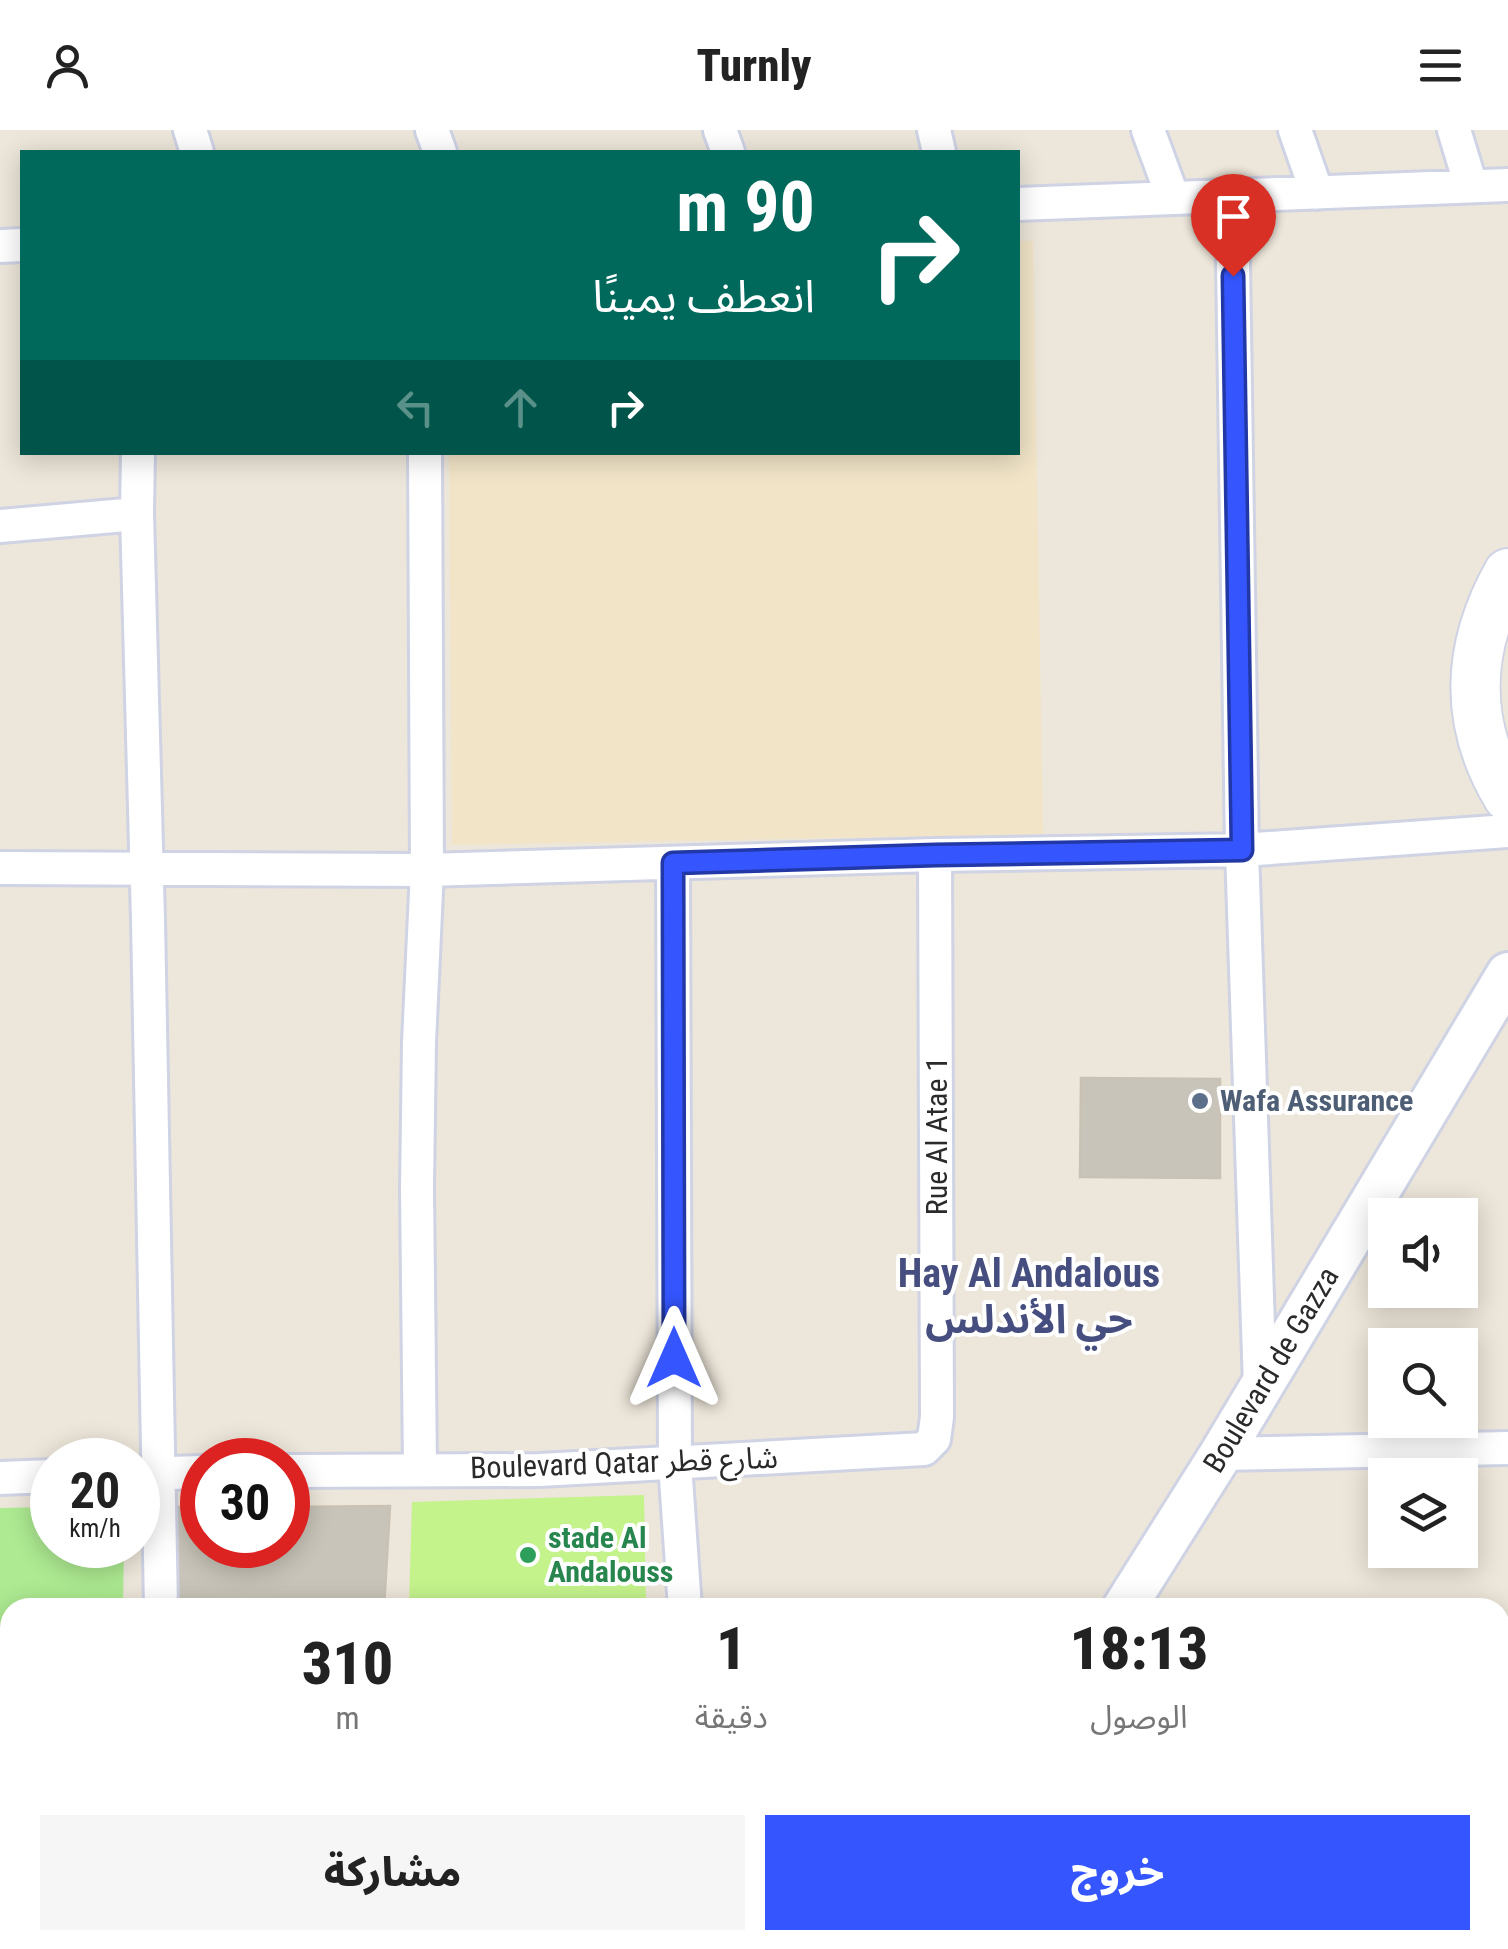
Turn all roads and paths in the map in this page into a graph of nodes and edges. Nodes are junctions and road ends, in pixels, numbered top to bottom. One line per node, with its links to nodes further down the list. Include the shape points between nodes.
1 (1148, 130): 8 (street)
2 (1295, 130): 6 (street)
3 (1454, 130): 5 (street)
4 (1508, 185): 5 (street)
5 (1471, 186): 6 (street)
6 (1317, 193): 7 (street)
7 (1232, 196): 8 (street); 17 (street)
8 (1172, 198): 9 (street)
9 (1020, 204)
10 (138, 455): 12 (street)
11 (426, 455): 22 (street)
12 (137, 514): 13 (street); 21 (street)
13 (0, 526)
14 (1508, 573): 15 (main road, via 1483,626 1474,688 1485,750)
15 (1508, 798)
16 (1508, 831): 17 (street)
17 (1242, 850): 18 (street); 24 (street)
18 (936, 855): 19 (street); 25 (street, Rue Al Atae 1)
19 (673, 863): 22 (street); 29 (street)
20 (0, 868): 21 (street)
21 (146, 868): 22 (street); 26 (street)
22 (427, 870): 30 (street, via 417,1188)
23 (1508, 974): 24 (street, Boulevard de Gazza)
24 (1260, 1386): 28 (street, Boulevard de Gazza)
25 (938, 1417): 29 (street, Boulevard Qatar شارع قطر, via 924,1450)
26 (148, 1438)
27 (1508, 1448): 28 (street)
28 (1221, 1454): 37 (street, Boulevard de Gazza)
29 (674, 1464): 30 (street, Boulevard Qatar شارع قطر); 36 (street)
30 (420, 1470): 31 (street, Boulevard Qatar شارع قطر)
31 (310, 1472)
32 (30, 1477): 33 (street)
33 (0, 1478)
34 (157, 1568): 35 (street)
35 (160, 1598)
36 (684, 1598)
37 (1130, 1598)

